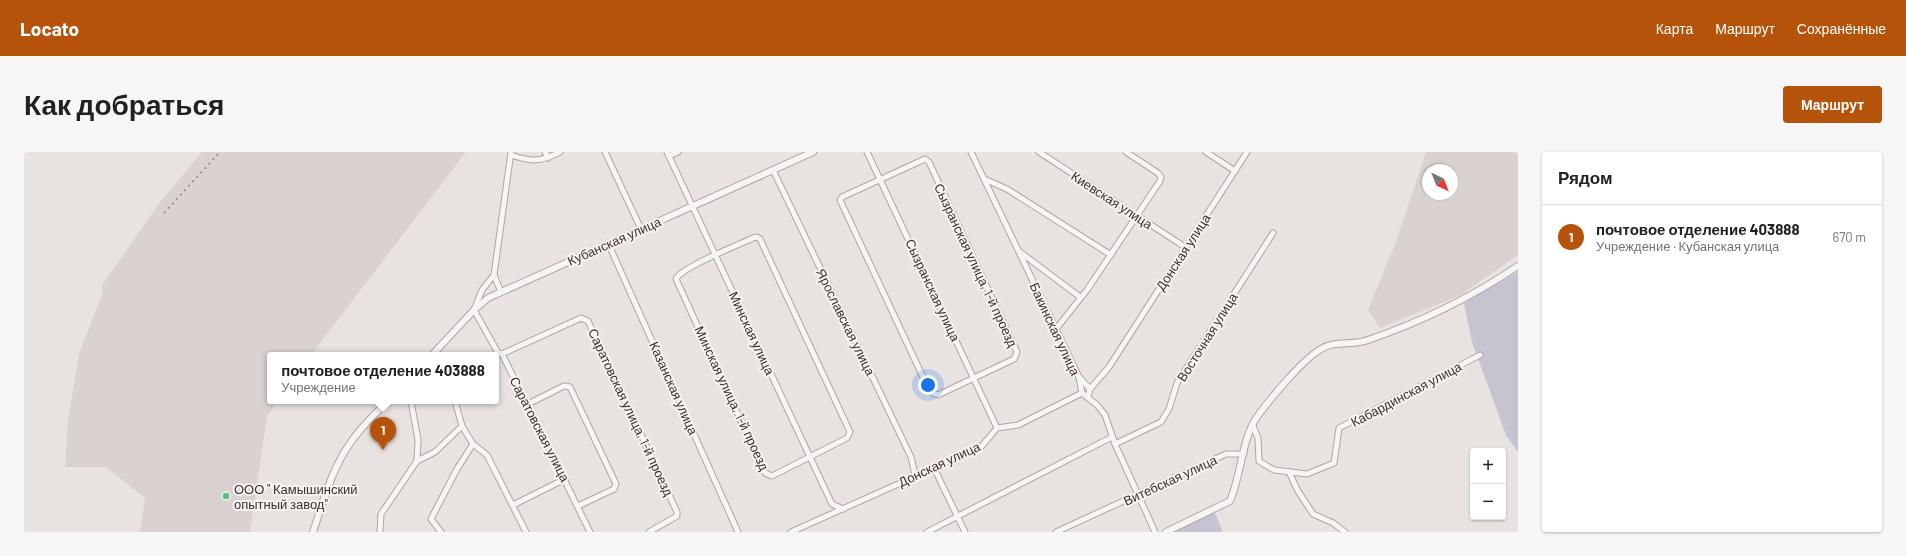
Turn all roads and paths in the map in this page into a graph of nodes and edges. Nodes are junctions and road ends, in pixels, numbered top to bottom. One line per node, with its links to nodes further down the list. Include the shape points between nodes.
1 (544, 152): 14 (street)
2 (560, 152): 14 (street)
3 (605, 152): 21 (street)
4 (678, 152): 13 (street)
5 (812, 152): 15 (street, Кубанская улица)
6 (868, 152): 18 (street, Сызранская улица)
7 (971, 152): 17 (street, Бакинская улица)
8 (1039, 152): 20 (street, Киевская улица)
9 (1126, 152): 20 (street, via 1161,177)
10 (1206, 152): 16 (street)
11 (1247, 152): 16 (street, Донская улица)
12 (511, 154): 14 (street, via 528,161); 29 (street)
13 (668, 154): 19 (street, Минская улица)
14 (548, 158)
15 (773, 170): 19 (street, Кубанская улица); 59 (street, Ярославская улица, via 911,457)
16 (1235, 171): 24 (street, Донская улица)
17 (984, 179): 25 (street, Бакинская улица); 27 (street, via 1007,189)
18 (880, 180): 40 (street, Сызранская улица); 40 (street, Сызранская улица, 1-й проезд, via 842,198 840,204 930,392 938,395); 40 (street, Сызранская улица, 1-й проезд, via 921,160 929,162 1017,352 1014,359)
19 (693, 206): 21 (street, Кубанская улица); 26 (street, Минская улица)
20 (1137, 216): 24 (street, Киевская улица); 27 (street)
21 (640, 229): 23 (street, Кубанская улица)
22 (1273, 233): 53 (street, Восточная улица, via 1177,383 1162,422)
23 (608, 243): 30 (street, Кубанская улица); 72 (street, Казанская улица)
24 (1185, 247): 41 (street, Донская улица, via 1110,367)
25 (1019, 251): 31 (street, Бакинская улица); 33 (street, Бакинская улица)
26 (715, 255): 55 (street, Минская улица); 55 (street, Минская улица, 1-й проезд, via 680,273 676,279 765,473 772,476); 55 (street, Минская улица, 1-й проезд, via 753,238 760,240 840,410 850,436)
27 (1111, 255): 31 (street)
28 (1518, 266): 49 (street, via 1463,299 1368,340 1353,344 1335,344 1320,349 1283,386)
29 (494, 275): 30 (street); 32 (street, via 482,290)
30 (501, 292): 32 (street, Кубанская улица, via 488,298)
31 (1080, 297): 33 (street)
32 (474, 310): 34 (street, Кубанская улица); 35 (street, Саратовская улица)
33 (1056, 329): 39 (street, Бакинская улица)
34 (438, 352)
35 (497, 352)
36 (499, 354): 71 (street, Саратовская улица, 1-й проезд, via 581,318 588,321 677,512 674,520)
37 (1480, 355): 58 (street, Кабардинская улица, via 1339,428 1334,463 1307,474)
38 (499, 356): 47 (street, Саратовская улица)
39 (1079, 377): 41 (street); 42 (street, Бакинская улица)
40 (974, 378): 50 (street, Сызранская улица)
41 (1090, 389): 43 (street)
42 (1082, 393): 43 (street, Бакинская улица); 50 (street, via 1018,425)
43 (1088, 397): 51 (street, Бакинская улица, via 1106,415)
44 (385, 404): 66 (street, via 359,431 344,452 330,482)
45 (412, 404): 56 (street, via 418,440)
46 (457, 404): 48 (street)
47 (528, 404): 60 (street, Саратовская улица); 63 (street, via 564,386 570,387 616,484 614,489)
48 (462, 426): 52 (street); 56 (street, via 435,452)
49 (1252, 426): 54 (street); 58 (street, Кабардинская улица, via 1258,438 1259,461 1274,470)
50 (997, 428): 57 (street, Донская улица, via 980,447)
51 (1112, 437): 53 (street, Бакинская улица); 65 (street)
52 (473, 444): 62 (street, via 487,455); 68 (street, via 431,519)
53 (1115, 444): 61 (street, Бакинская улица)
54 (1244, 454): 61 (street, Витебская улица, via 1226,454); 78 (street, via 1230,501)
55 (809, 456): 64 (street, Минская улица, via 832,504)
56 (417, 461): 67 (street, via 381,514)
57 (934, 468): 59 (street, Донская улица); 65 (street)
58 (1289, 472): 79 (street, via 1313,514)
59 (915, 475): 64 (street, Донская улица)
60 (565, 479): 62 (street); 63 (street, Саратовская улица)
61 (1138, 495): 76 (street, Витебская улица); 77 (street, Бакинская улица)
62 (513, 505): 69 (street)
63 (578, 506): 70 (street, Саратовская улица)
64 (843, 509): 73 (street, Донская улица)
65 (957, 516): 74 (street); 75 (street)
66 (313, 532)
67 (380, 532)
68 (441, 532)
69 (526, 532)
70 (590, 532)
71 (649, 532)
72 (738, 532)
73 (791, 532)
74 (927, 532)
75 (966, 532)
76 (1056, 532)
77 (1155, 532)
78 (1166, 532)
79 (1345, 532)

